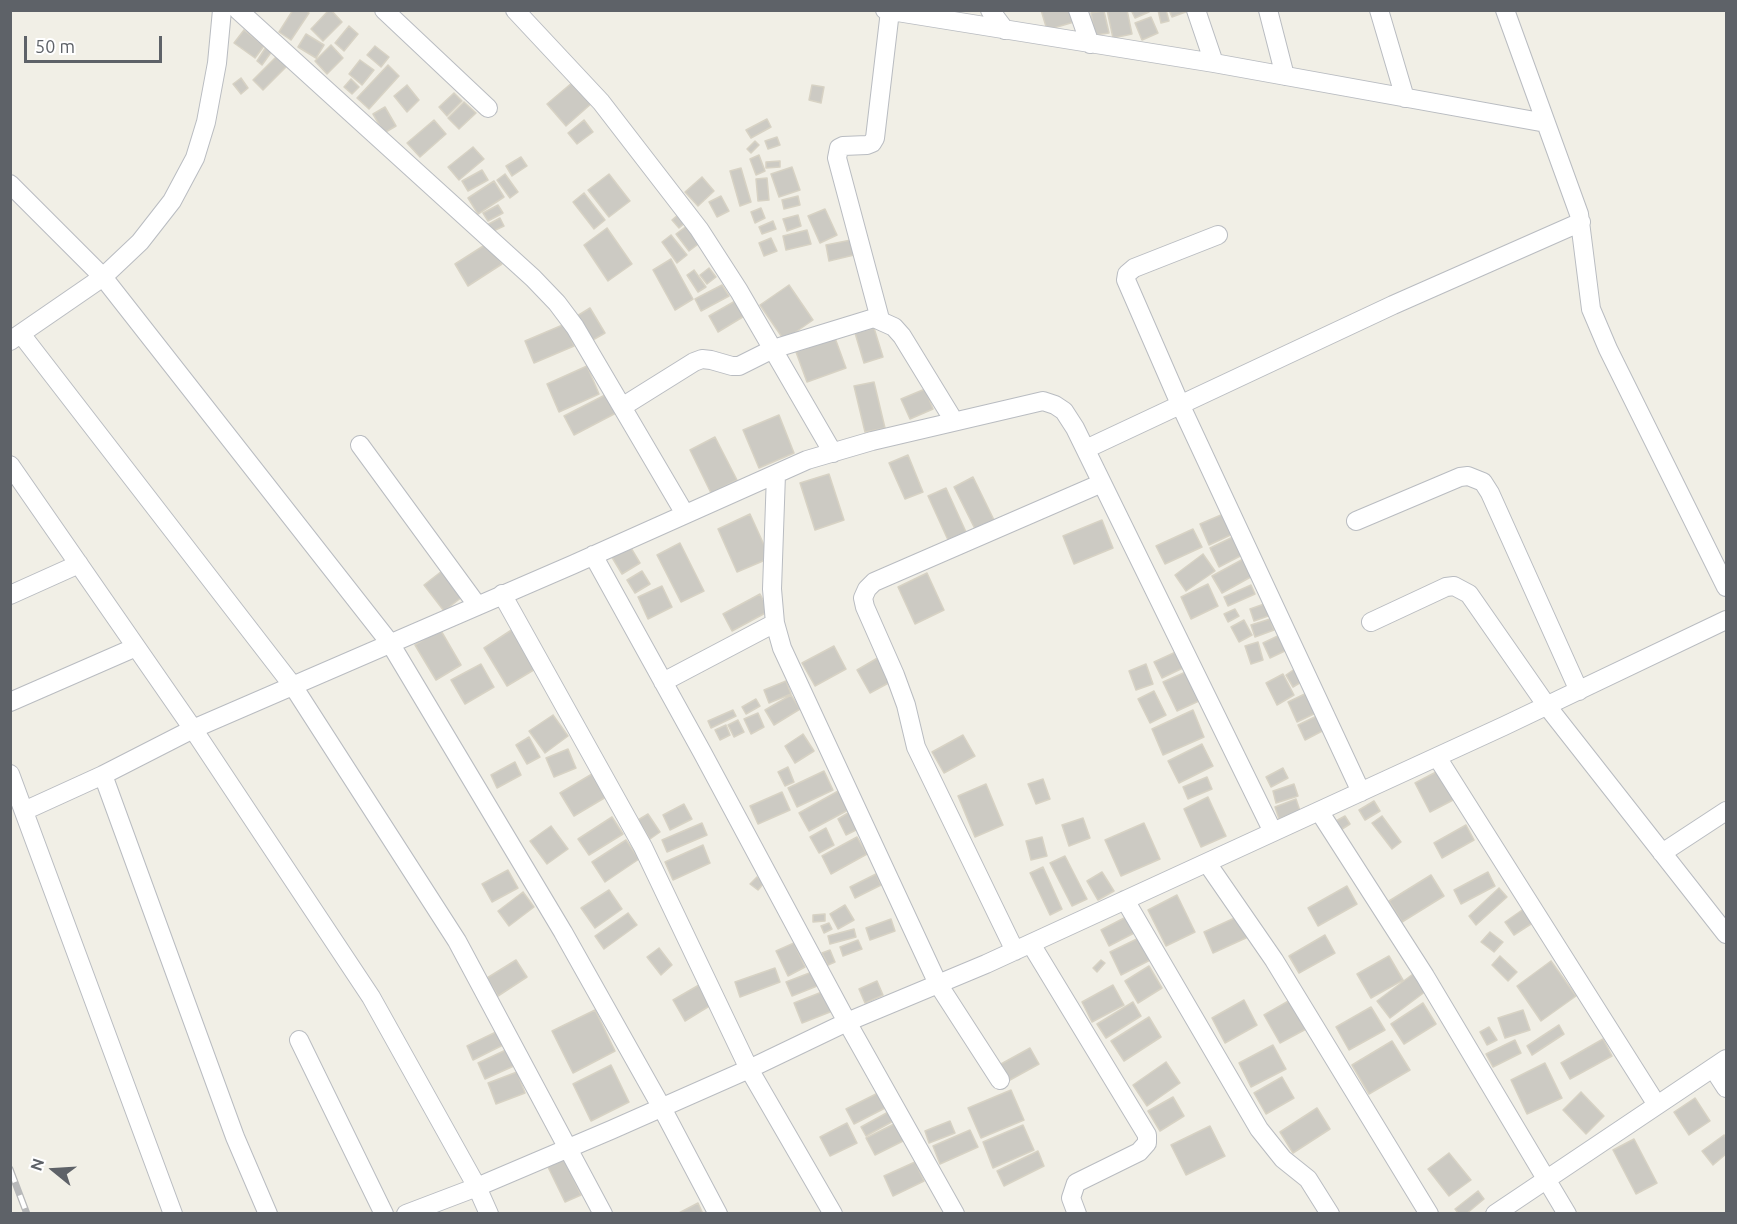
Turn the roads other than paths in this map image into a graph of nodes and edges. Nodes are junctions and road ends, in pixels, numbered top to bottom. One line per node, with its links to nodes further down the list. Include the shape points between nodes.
1 (222, 10): 23 (street, via 217,63 195,158 172,201 140,242)
2 (238, 10): 28 (street, via 533,278 575,327)
3 (384, 10): 18 (street)
4 (515, 10): 26 (street, via 601,102 692,220)
5 (885, 10): 12 (street)
6 (990, 10): 13 (street)
7 (1078, 10): 14 (street)
8 (1196, 10): 15 (street)
9 (1268, 10): 16 (street)
10 (1379, 10): 17 (street)
11 (1505, 10): 19 (street)
12 (890, 11): 13 (street); 24 (street, via 875,138 867,145 839,148 837,158)
13 (1005, 30): 14 (street)
14 (1090, 44): 15 (street)
15 (1214, 63): 16 (street)
16 (1285, 76): 17 (street)
17 (1405, 98): 19 (street)
18 (488, 108)
19 (1546, 123): 21 (street)
20 (10, 184): 23 (street)
21 (1581, 222): 27 (street); 40 (street, via 1591,309)
22 (1218, 235): 27 (street, via 1134,268 1125,277)
23 (103, 277): 25 (street); 47 (street)
24 (880, 319): 26 (street, via 867,319); 29 (street, via 902,336)
25 (16, 338): 50 (street)
26 (773, 349): 28 (street, via 739,366 702,359 694,362); 32 (street)
27 (1180, 404): 31 (street); 58 (street)
28 (622, 407): 36 (street)
29 (954, 421): 31 (street, via 1043,401 1064,411); 32 (street)
30 (360, 445): 43 (street)
31 (1086, 449): 35 (street)
32 (833, 453): 34 (street)
33 (10, 465): 39 (street)
34 (776, 474): 36 (street); 46 (street, via 772,589)
35 (1102, 483): 62 (street); 67 (street, via 874,582 863,598 906,705 916,747)
36 (685, 514): 38 (street)
37 (1356, 521): 51 (street, via 1460,477 1483,482)
38 (593, 555): 41 (street); 49 (street)
39 (79, 564): 42 (street); 48 (street)
40 (1726, 587)
41 (502, 594): 43 (street); 72 (street, via 644,847)
42 (10, 595)
43 (477, 605): 47 (street)
44 (1726, 620): 51 (street)
45 (1371, 622): 53 (street, via 1446,587 1458,588 1475,601)
46 (775, 623): 49 (street); 68 (street, via 782,648)
47 (390, 643): 50 (street); 76 (street, via 563,932)
48 (136, 647): 52 (street); 54 (street)
49 (663, 681): 69 (street)
50 (293, 686): 54 (street); 77 (street, via 457,941)
51 (1579, 691): 53 (street)
52 (10, 702)
53 (1547, 706): 55 (street); 63 (street)
54 (193, 729): 57 (street); 79 (street, via 371,997)
55 (1437, 758): 58 (street); 75 (street)
56 (10, 774): 59 (street)
57 (103, 775): 59 (street); 81 (street, via 235,1137)
58 (1361, 792): 61 (street)
59 (24, 811): 80 (street)
60 (1726, 811): 63 (street)
61 (1319, 812): 62 (street); 78 (street, via 1425,976)
62 (1273, 832): 64 (street)
63 (1662, 853): 66 (street)
64 (1207, 863): 65 (street); 91 (street, via 1274,960)
65 (1125, 900): 67 (street); 90 (street, via 1259,1129 1283,1159 1308,1179)
66 (1726, 934)
67 (1023, 947): 68 (street); 89 (street, via 1147,1135 1147,1143 1139,1152 1076,1183 1071,1198)
68 (938, 984): 69 (street); 73 (street)
69 (847, 1022): 72 (street); 88 (street)
70 (299, 1040): 82 (street)
71 (1720, 1063): 74 (street); 75 (street)
72 (749, 1069): 76 (street); 87 (street)
73 (1000, 1080)
74 (1726, 1088)
75 (1657, 1105): 78 (street)
76 (662, 1108): 77 (street); 86 (street)
77 (569, 1148): 79 (street); 85 (street)
78 (1547, 1178): 92 (street); 93 (street)
79 (477, 1187): 83 (street); 84 (street)
80 (173, 1214)
81 (268, 1214)
82 (384, 1214)
83 (406, 1214)
84 (489, 1214)
85 (603, 1214)
86 (718, 1214)
87 (834, 1214)
88 (955, 1214)
89 (1077, 1214)
90 (1330, 1214)
91 (1429, 1214)
92 (1495, 1214)
93 (1567, 1214)

